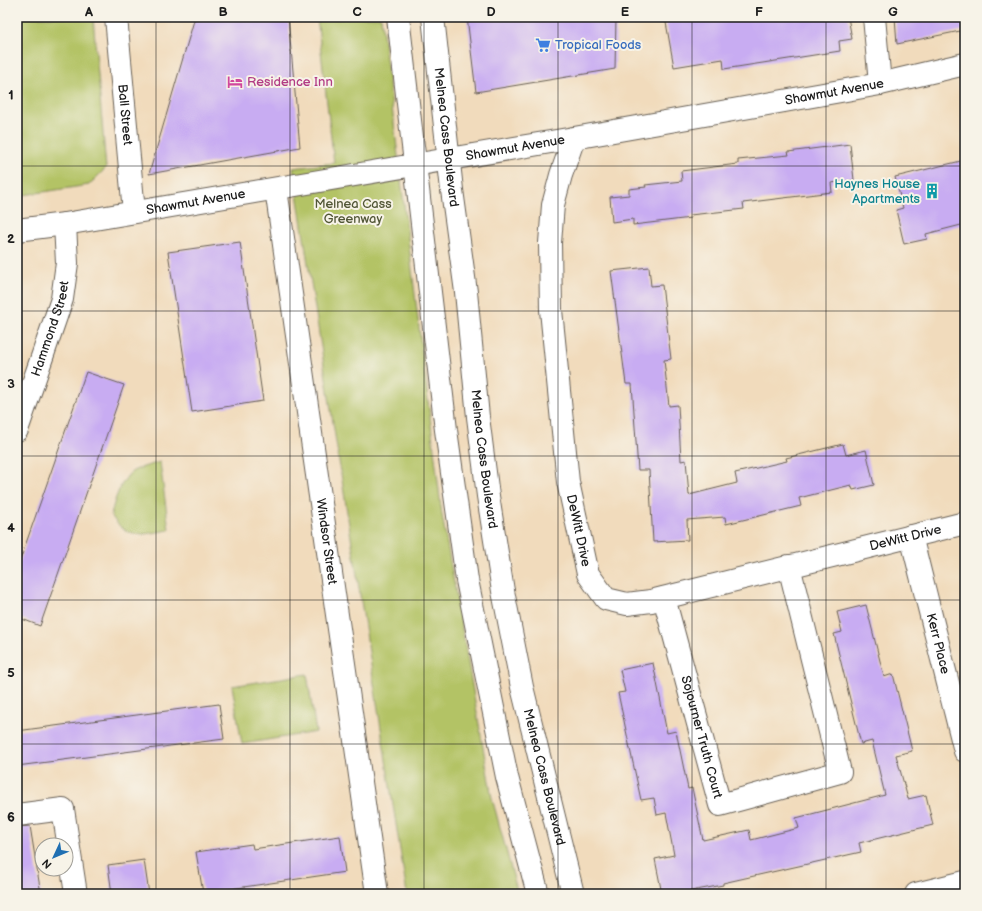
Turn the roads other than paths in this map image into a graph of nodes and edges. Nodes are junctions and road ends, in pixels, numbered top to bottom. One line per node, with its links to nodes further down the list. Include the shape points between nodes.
1 (116, 17): 11 (street, Ball Street)
2 (398, 17): 9 (street)
3 (433, 17): 8 (street, Melnea Cass Boulevard)
4 (874, 17): 6 (street)
5 (965, 64): 6 (street, Shawmut Avenue)
6 (880, 84): 7 (street, Shawmut Avenue)
7 (574, 138): 8 (street, Shawmut Avenue); 18 (street, DeWitt Drive, via 553,205 550,243 551,310 568,482 588,574 606,599 627,604)
8 (449, 160): 9 (street, Shawmut Avenue); 25 (street, Melnea Cass Boulevard, via 487,488 503,591 522,687)
9 (415, 166): 10 (street, Shawmut Avenue); 24 (street, via 446,430 467,580 503,761)
10 (276, 189): 11 (street, Shawmut Avenue); 23 (street, Windsor Street)
11 (134, 212): 12 (street, Shawmut Avenue)
12 (65, 224): 13 (street, Shawmut Avenue); 14 (street, Hammond Street, via 67,263 62,299)
13 (17, 230)
14 (17, 430)
15 (965, 523): 16 (street, DeWitt Drive)
16 (911, 536): 17 (street, DeWitt Drive); 19 (street, Kerr Place)
17 (789, 566): 18 (street, DeWitt Drive); 18 (street, Sojourner Truth Court, via 840,772 720,805)
18 (664, 598)
19 (965, 751)
20 (17, 815): 22 (street, via 63,809)
21 (965, 882): 26 (street)
22 (76, 894)
23 (377, 894)
24 (538, 894)
25 (573, 894)
26 (916, 894)

